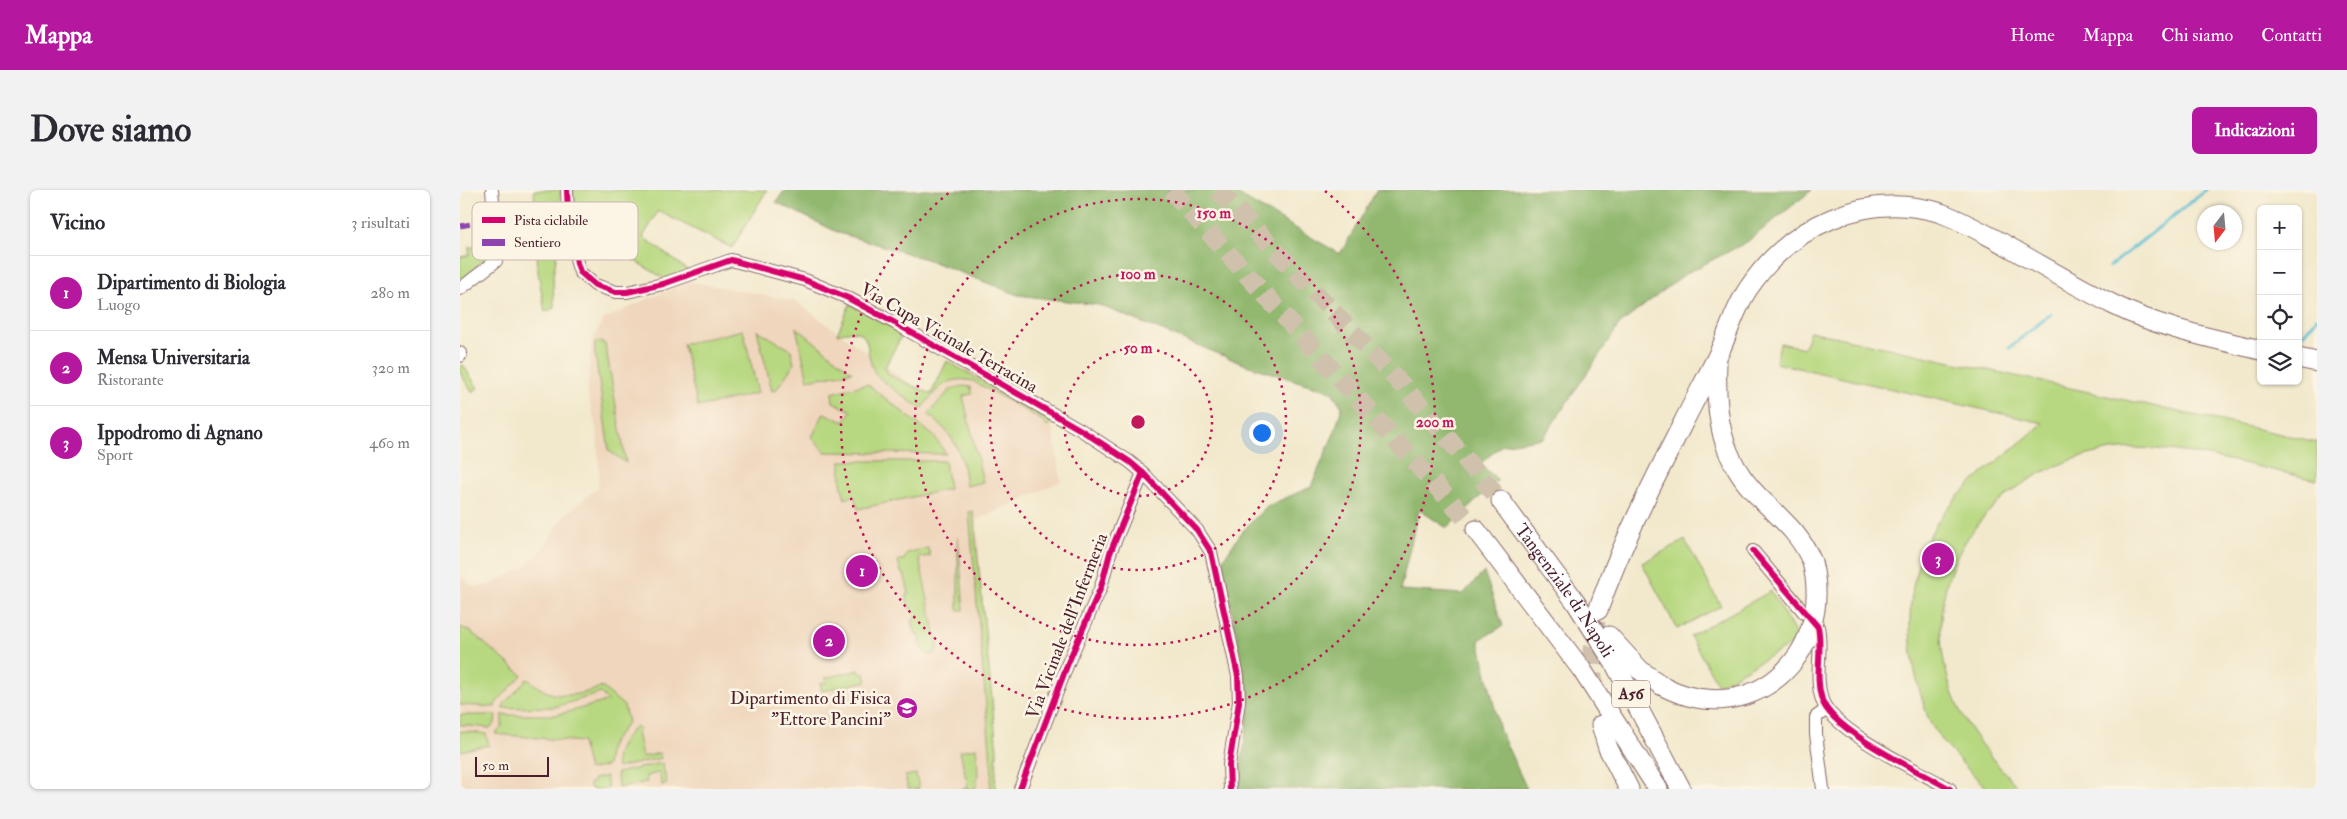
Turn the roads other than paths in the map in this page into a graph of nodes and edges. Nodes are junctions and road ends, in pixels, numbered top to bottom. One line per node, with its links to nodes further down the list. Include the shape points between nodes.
1 (496, 260): 3 (street)
2 (576, 260): 8 (street, Via Cupa Vicinale Terracina, via 580,272 595,285 616,292 663,284 731,260 805,280 896,323 1081,430)
3 (460, 289)
4 (2257, 349): 5 (highway, via 2187,333 2149,319 2115,305 1968,224 1923,208 1893,205 1838,214 1802,232 1776,254 1748,289)
5 (1718, 356): 12 (highway, bridge, via 1716,397 1727,452 1754,492 1797,535 1812,562 1816,592 1814,621 1802,650 1777,678 1745,695 1720,700 1688,697 1661,685 1640,670); 13 (highway, via 1644,502 1610,575)
6 (2302, 359): 7 (highway)
7 (2317, 362)
8 (1143, 473): 18 (street, Via Vicinale dell'Infermeria); 19 (street, Via Cupa Vicinale Terracina, via 1197,530 1211,552 1238,676 1239,702 1228,765)
9 (1501, 501): 12 (highway, Tangenziale di Napoli / A56)
10 (1476, 530): 21 (highway, Tangenziale di Napoli / A56, via 1582,670)
11 (1753, 551): 14 (street)
12 (1575, 601): 22 (highway, Tangenziale di Napoli / A56, via 1615,664)
13 (1598, 610)
14 (1808, 617)
15 (1818, 627): 16 (street, via 1818,675)
16 (1826, 709): 23 (street, via 1816,717); 24 (street, via 1838,721 1892,757)
17 (1601, 726): 20 (highway, via 1608,748)
18 (1020, 789)
19 (1230, 789)
20 (1630, 789)
21 (1658, 789)
22 (1681, 789)
23 (1823, 789)
24 (1950, 789)

